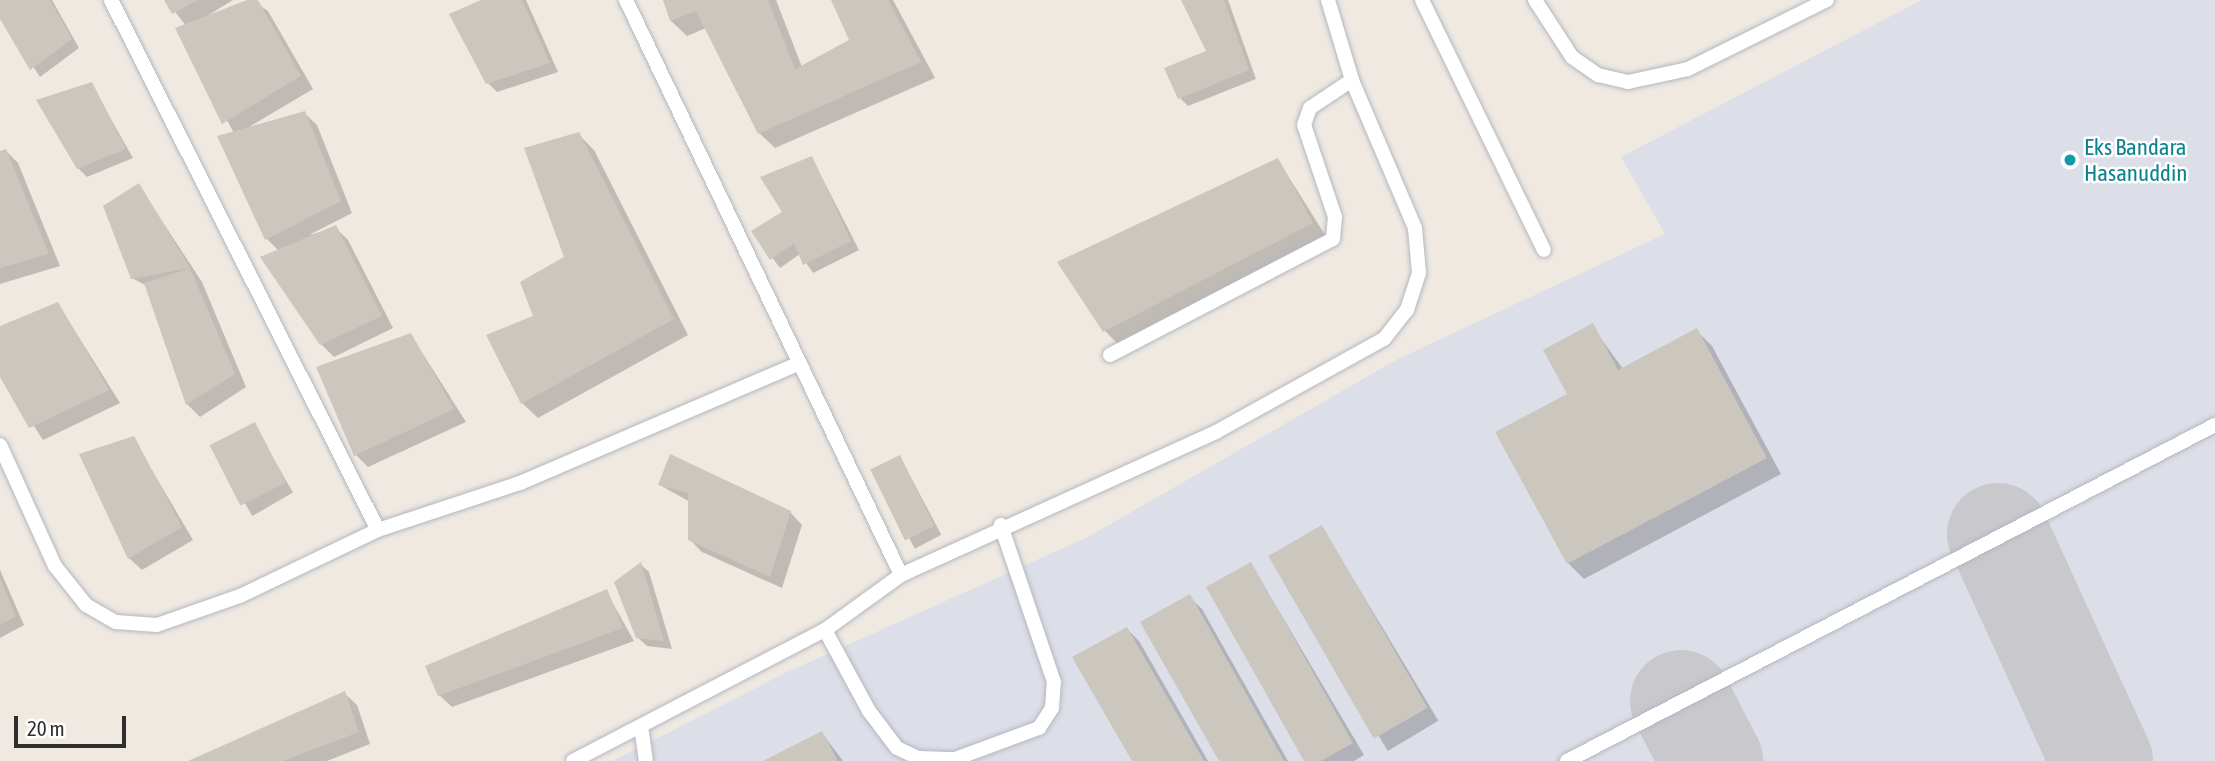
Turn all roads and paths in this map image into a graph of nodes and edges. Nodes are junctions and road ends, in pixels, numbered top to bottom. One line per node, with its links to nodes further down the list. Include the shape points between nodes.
1 (111, 0): 14 (lane)
2 (626, 0): 10 (lane)
3 (1328, 0): 7 (lane)
4 (1422, 0): 8 (lane)
5 (1535, 0): 6 (lane, via 1572,57 1598,75 1628,82 1688,69)
6 (1827, 0)
7 (1352, 80): 9 (lane, via 1310,108 1304,125 1335,218 1333,239); 13 (lane, via 1415,228 1419,273 1399,320 1384,339 1275,402)
8 (1544, 250)
9 (1110, 355)
10 (798, 364): 14 (lane, via 520,483); 15 (lane)
11 (2215, 425): 20 (lane)
12 (0, 445): 14 (lane, via 55,566 86,605 116,622 156,625 240,596)
13 (1001, 525): 15 (lane); 16 (lane, via 1054,682 1052,708 1039,728 955,759 918,758 897,748 869,711)
14 (378, 530)
15 (901, 575): 16 (lane)
16 (825, 630): 17 (lane)
17 (640, 726): 18 (lane); 19 (lane)
18 (573, 761)
19 (646, 761)
20 (1567, 761)

